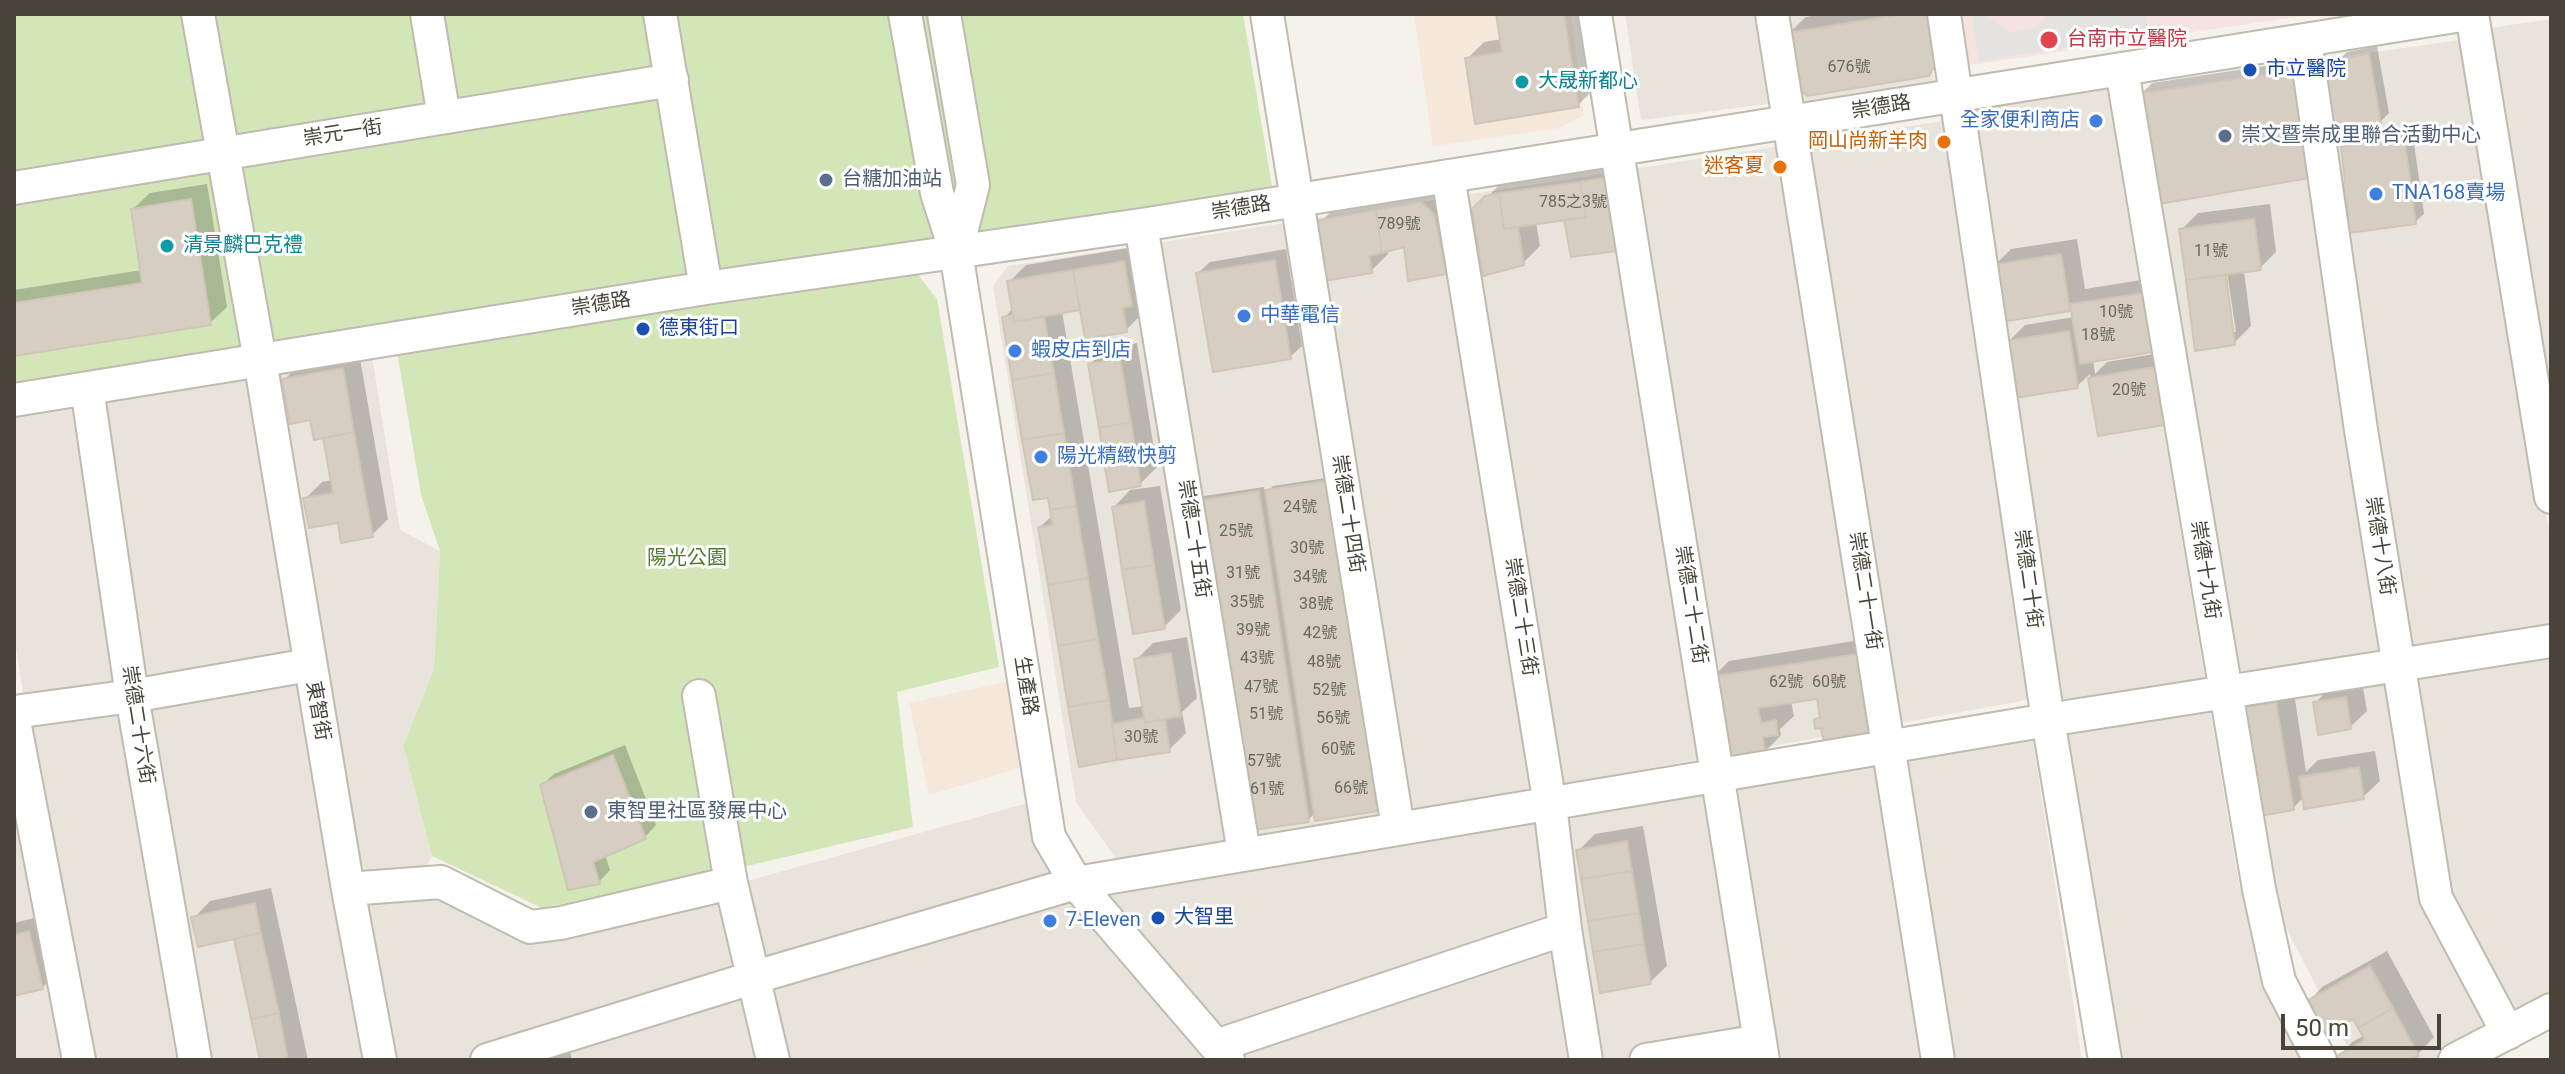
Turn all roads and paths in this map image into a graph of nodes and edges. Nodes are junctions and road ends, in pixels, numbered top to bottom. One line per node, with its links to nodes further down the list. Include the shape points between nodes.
1 (198, 14): 18 (street, 東智街)
2 (427, 14): 15 (street)
3 (660, 14): 13 (street)
4 (905, 14): 23 (street, 生產路, via 937,193)
5 (944, 14): 23 (street, 生產路, via 973,185)
6 (1267, 14): 21 (street, 崇德二十四街)
7 (1595, 14): 17 (street, 崇德二十二街)
8 (1772, 14): 16 (street, 崇德二十一街)
9 (1944, 14): 14 (street, 崇德二十街)
10 (2470, 14): 11 (street, 崇德路); 28 (street)
11 (2305, 41): 12 (street, 崇德路); 31 (street, 崇德十八街)
12 (2122, 70): 14 (street, 崇德路); 32 (street, 崇德十九街)
13 (672, 80): 15 (street, 崇元一街); 24 (street)
14 (1956, 97): 16 (street, 崇德路); 36 (street, 崇德二十街)
15 (444, 117): 18 (street, 崇元一街)
16 (1789, 122): 17 (street, 崇德路); 38 (street, 崇德二十一街)
17 (1619, 149): 19 (street, 崇德路); 39 (street, 崇德二十二街)
18 (222, 153): 20 (street, 崇元一街); 25 (street, 東智街)
19 (1448, 176): 21 (street, 崇德路); 40 (street, 崇德二十三街)
20 (14, 188)
21 (1296, 201): 22 (street, 崇德路); 41 (street, 崇德二十四街)
22 (1141, 225): 23 (street, 崇德路); 42 (street, 崇德二十五街)
23 (956, 252): 24 (street, 崇德路); 44 (street, 生產路, via 1049,837)
24 (706, 288): 25 (street, 崇德路)
25 (260, 360): 26 (street, 崇德路); 30 (street, 東智街)
26 (87, 388): 27 (street, 崇德路); 33 (street, 崇德二十六街)
27 (14, 400)
28 (2551, 497)
29 (2551, 641): 31 (street)
30 (309, 665): 33 (street); 45 (street, 東智街)
31 (2397, 665): 32 (street); 49 (street, 崇德十八街, via 2436,898)
32 (2225, 692): 36 (street); 61 (street, 崇德十九街, via 2279,981)
33 (132, 696): 35 (street); 53 (street, 崇德二十六街)
34 (699, 696): 43 (street)
35 (14, 712)
36 (2048, 720): 38 (street); 60 (street, 崇德二十街)
37 (14, 721): 52 (street)
38 (1889, 746): 39 (street); 59 (street, 崇德二十一街)
39 (1716, 775): 40 (street); 50 (street, 崇德二十二街)
40 (1550, 805): 41 (street); 46 (street, 崇德二十三街)
41 (1398, 828): 42 (street)
42 (1244, 853): 44 (street)
43 (731, 883): 45 (street, via 530,927 441,882); 47 (street)
44 (1076, 883): 47 (street); 51 (street, 生產路)
45 (348, 889): 54 (street, 東智街)
46 (1565, 929): 51 (street); 57 (street, 崇德二十三街)
47 (752, 978): 55 (street); 56 (street)
48 (2551, 1010): 49 (street)
49 (2508, 1033): 62 (street)
50 (1761, 1050): 58 (street)
51 (1222, 1053)
52 (79, 1060)
53 (195, 1060)
54 (380, 1060)
55 (487, 1060)
56 (773, 1060)
57 (1586, 1060)
58 (1646, 1060)
59 (1938, 1060)
60 (2105, 1060)
61 (2320, 1060)
62 (2455, 1060)

